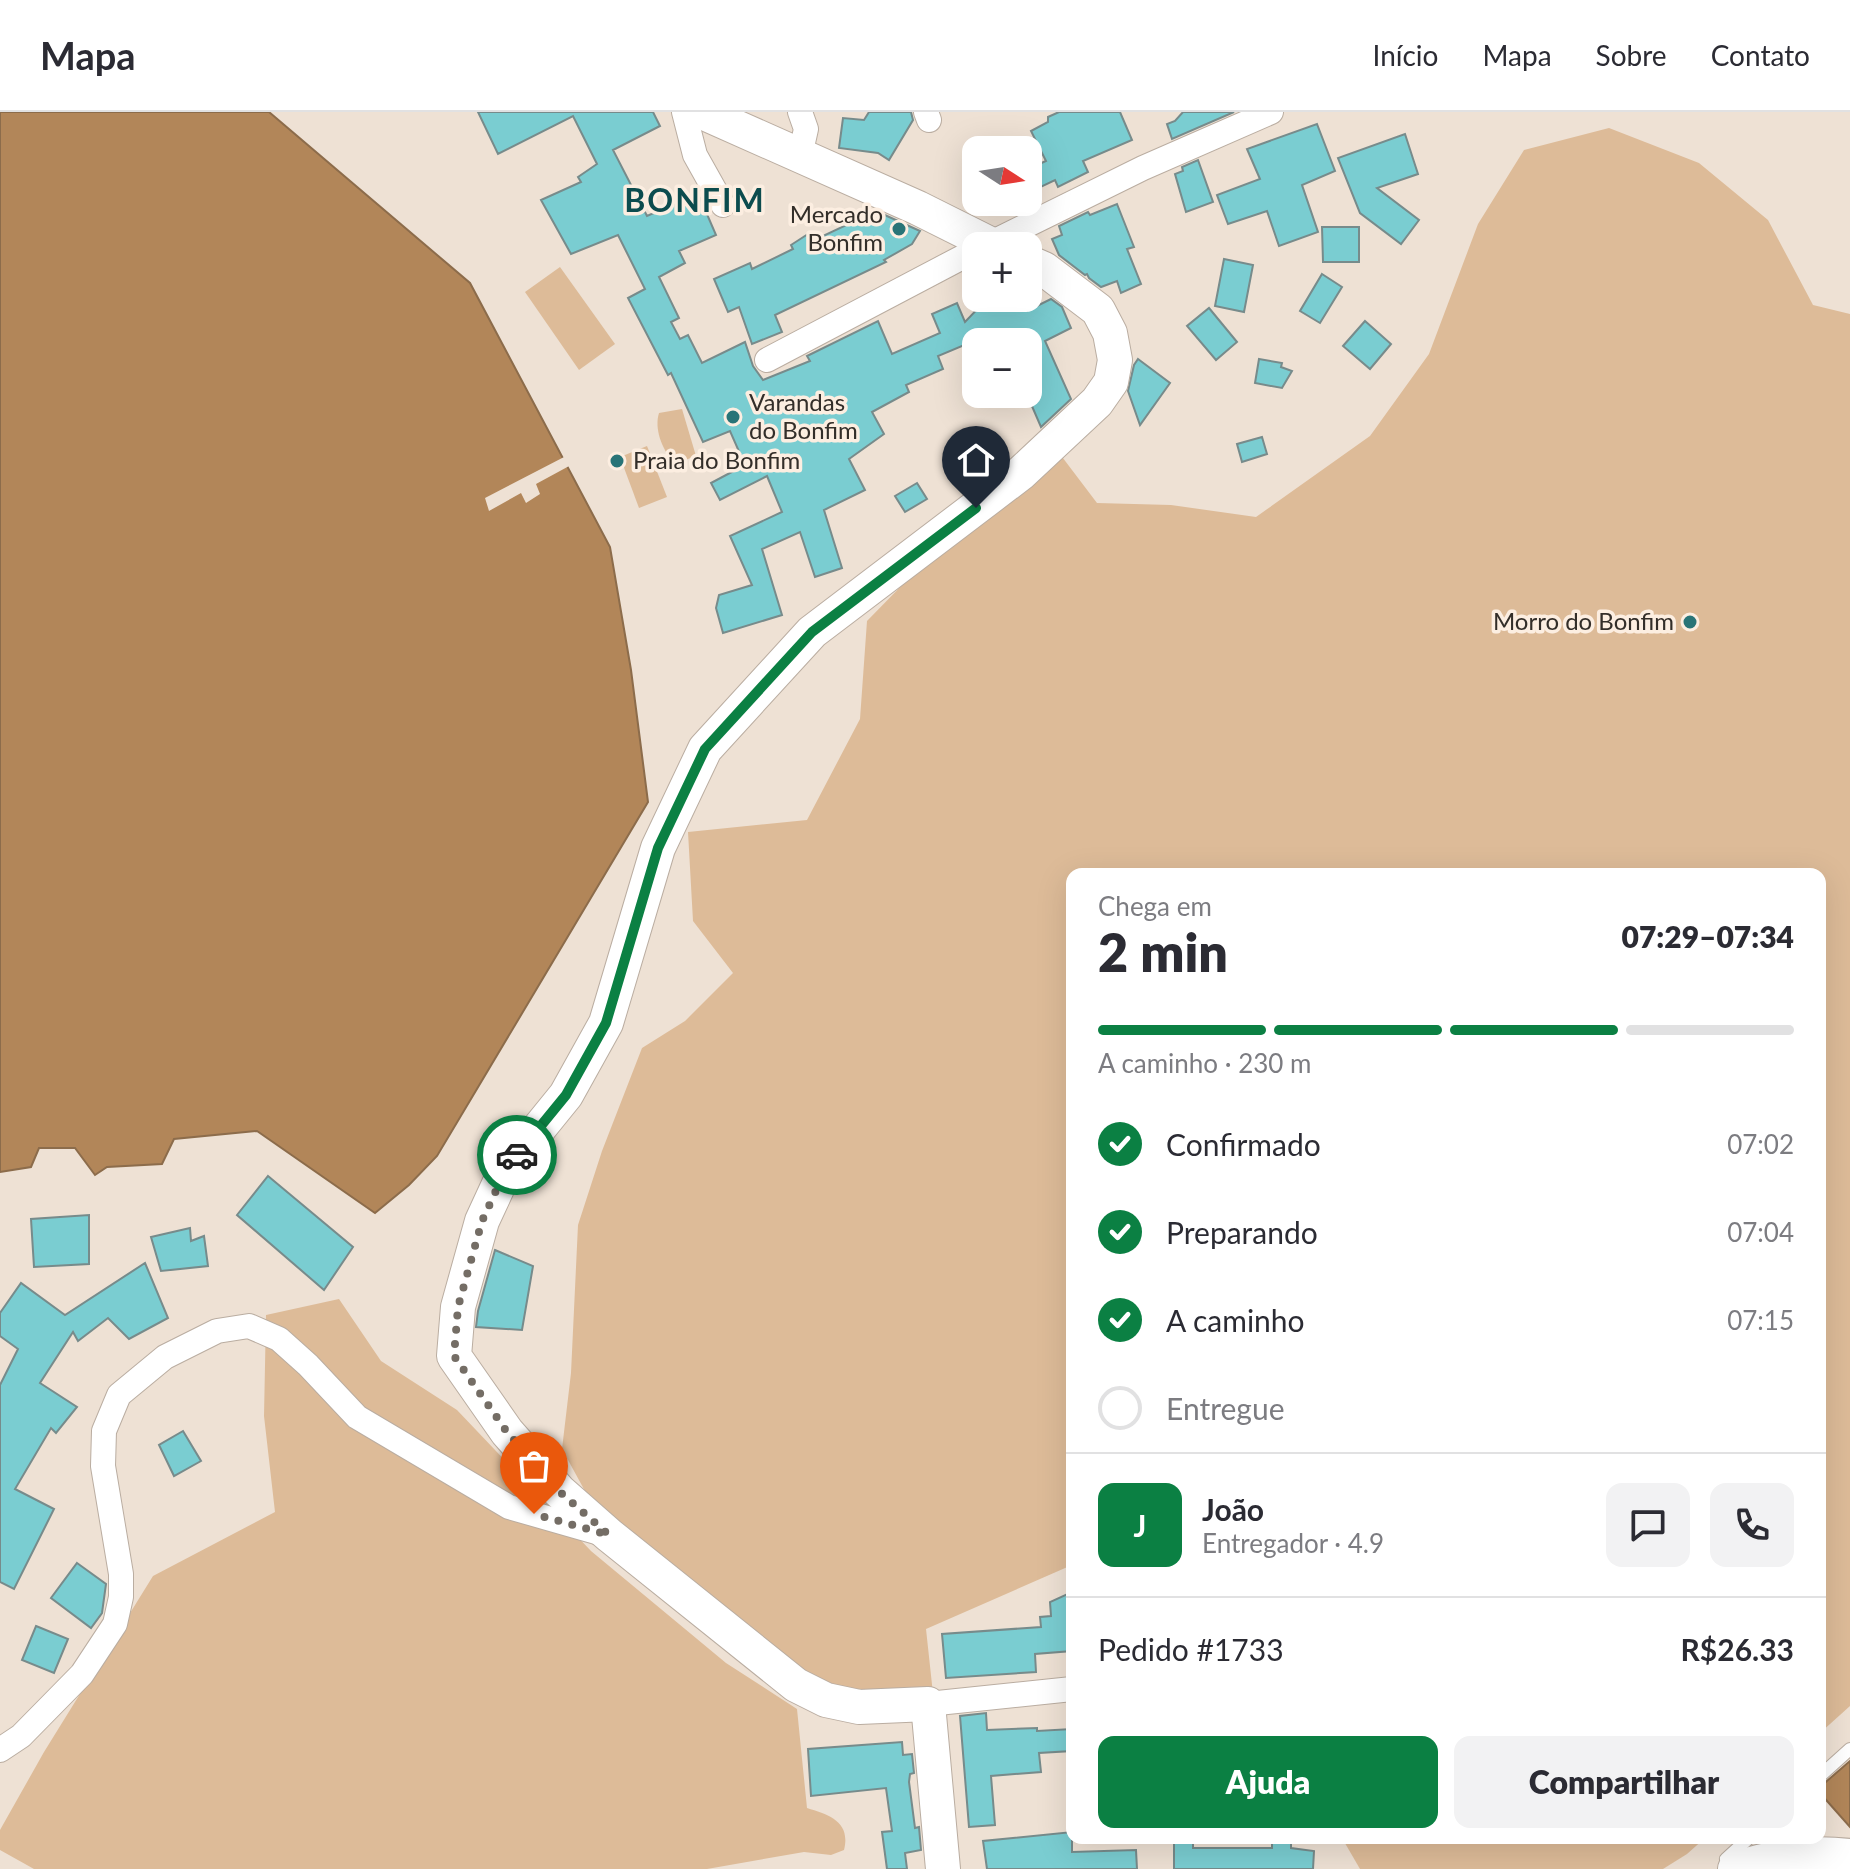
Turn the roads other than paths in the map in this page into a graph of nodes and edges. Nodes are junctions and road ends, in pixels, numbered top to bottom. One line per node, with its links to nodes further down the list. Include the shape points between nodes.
1 (684, 112): 6 (street, via 695,155)
2 (702, 112): 5 (main road)
3 (800, 112): 5 (street, via 806,129)
4 (1271, 112): 7 (street)
5 (800, 156): 8 (main road)
6 (723, 205)
7 (1014, 232)
8 (962, 233)
9 (962, 258): 11 (street)
10 (1042, 268): 12 (main road, via 1098,310 1115,360 1111,382 1097,402 1020,474 812,632 705,749 658,848 606,1023 566,1095 506,1169 482,1221 458,1307 454,1356 507,1432 559,1491)
11 (767, 360)
12 (609, 1535): 14 (main road, via 796,1685 826,1700 859,1707); 16 (street, via 509,1507 357,1417 279,1339 249,1326 217,1331 165,1357 119,1395 104,1431 103,1466 121,1574 115,1624 82,1674 21,1736)
13 (1066, 1690): 14 (street)
14 (928, 1704): 20 (main road)
15 (1850, 1749): 17 (lane)
16 (0, 1750)
17 (1826, 1771)
18 (1742, 1844): 21 (lane, via 1726,1859)
19 (1850, 1856): 21 (main road, via 1769,1857)
20 (943, 1869)
21 (1733, 1869)

